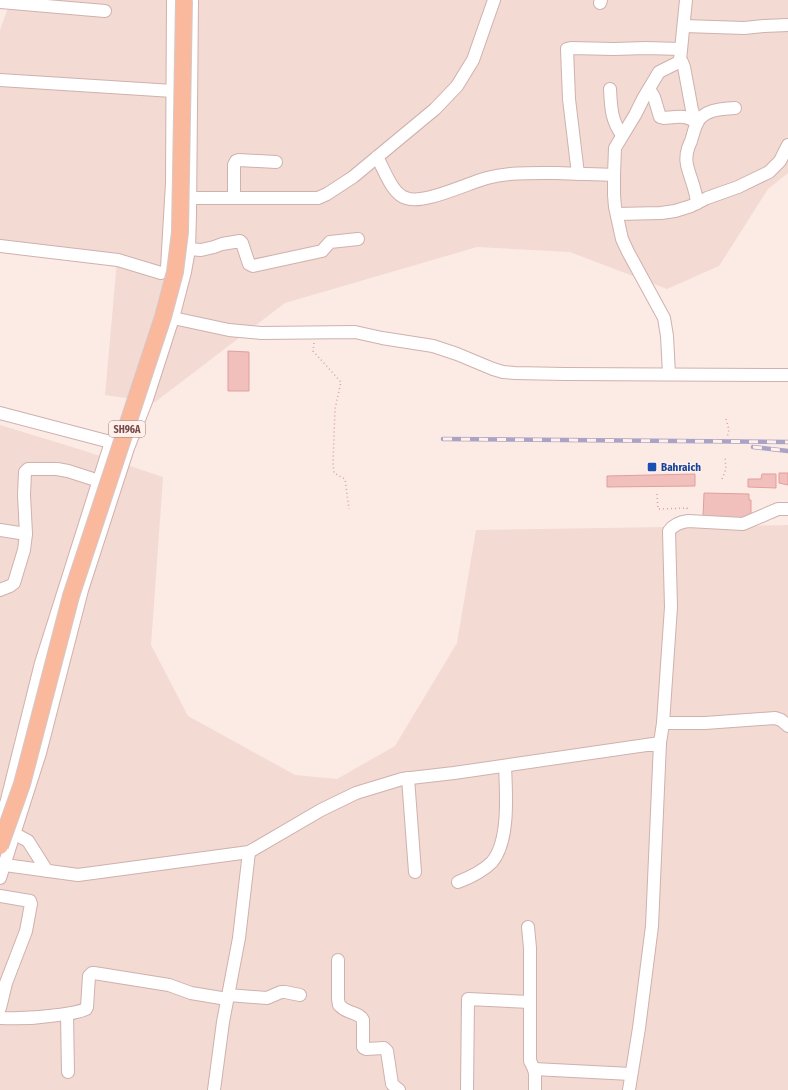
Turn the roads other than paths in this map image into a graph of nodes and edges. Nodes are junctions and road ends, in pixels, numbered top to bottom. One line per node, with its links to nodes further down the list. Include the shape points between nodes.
1 (173, 0): 14 (street)
2 (184, 0): 50 (main road, SH96A, bridge, via 180,232 175,272 164,317 71,596 22,784)
3 (192, 0): 23 (street)
4 (494, 0): 19 (street, via 473,60 457,86 435,109)
5 (686, 0): 9 (street)
6 (0, 2): 7 (street)
7 (105, 12)
8 (788, 25): 9 (street, via 744,28)
9 (684, 26): 10 (street)
10 (680, 54): 13 (street, via 677,64 659,72); 16 (street); 21 (street, via 655,48 567,49 569,99)
11 (0, 80): 14 (street)
12 (610, 89): 17 (street, via 612,113)
13 (649, 89): 16 (street, via 660,117 687,117); 17 (street)
14 (173, 91): 28 (street, via 172,183 166,271 161,274 118,260)
15 (736, 108): 16 (street, via 717,109)
16 (694, 121): 25 (street, via 686,152 686,164 697,195)
17 (622, 135): 22 (street, via 615,148)
18 (788, 145): 25 (street, via 780,161 770,172)
19 (377, 156): 21 (street, via 395,190 400,195 415,200 432,197 488,178 514,173); 24 (street, via 353,177 318,198)
20 (276, 162): 24 (street, via 236,161)
21 (578, 174): 22 (street)
22 (614, 175): 26 (street)
23 (190, 198): 24 (street); 29 (street)
24 (234, 198)
25 (697, 203): 26 (street, via 661,213)
26 (617, 214): 31 (street, via 622,239 664,318)
27 (358, 239): 29 (street, via 330,242 322,251 252,266 248,264 240,241 202,250)
28 (0, 246)
29 (189, 249): 30 (street)
30 (173, 318): 31 (street, via 229,330 261,333 355,332 433,346 503,372); 35 (street, via 142,414)
31 (669, 374): 32 (street)
32 (788, 375)
33 (0, 412): 34 (street)
34 (111, 442): 35 (street); 36 (street)
35 (128, 448): 47 (street, via 82,590 40,753)
36 (99, 481): 39 (street, via 57,469 26,470); 46 (street, via 41,663)
37 (788, 509): 41 (street, via 778,509 743,524 688,521 679,522 669,530 671,607)
38 (0, 530): 39 (street)
39 (26, 534): 40 (street, via 14,583)
40 (0, 590)
41 (663, 723): 42 (street, via 774,718); 43 (street)
42 (788, 726)
43 (660, 743): 44 (street); 68 (street, via 652,926)
44 (505, 766): 45 (street); 56 (street, via 505,819 499,849 486,868)
45 (408, 778): 51 (street, via 356,794 321,810); 54 (street)
46 (4, 798): 47 (street); 48 (street)
47 (22, 810): 49 (street)
48 (0, 823)
49 (15, 834): 52 (street); 53 (street, via 28,841)
50 (0, 846)
51 (248, 852): 53 (street, via 78,875); 61 (street, via 239,938)
52 (5, 865): 53 (street); 55 (street)
53 (47, 871)
54 (415, 872)
55 (0, 878)
56 (458, 882)
57 (0, 896): 63 (street, via 30,901 32,904 26,931 6,983)
58 (528, 927): 62 (street)
59 (338, 960): 70 (street, via 339,1005 362,1018 364,1048 384,1048 387,1051 392,1084)
60 (300, 995): 61 (street, via 281,992 267,998)
61 (228, 997): 64 (street, via 191,993 169,985 92,973 89,976 87,1007); 69 (street)
62 (530, 1002): 66 (street, via 530,1061); 71 (street, via 468,999)
63 (0, 1008)
64 (67, 1014): 65 (street, via 21,1019); 67 (street)
65 (0, 1018)
66 (534, 1069): 68 (street); 72 (street)
67 (68, 1072)
68 (631, 1074): 73 (street)
69 (214, 1090)
70 (399, 1090)
71 (467, 1090)
72 (535, 1090)
73 (628, 1090)

